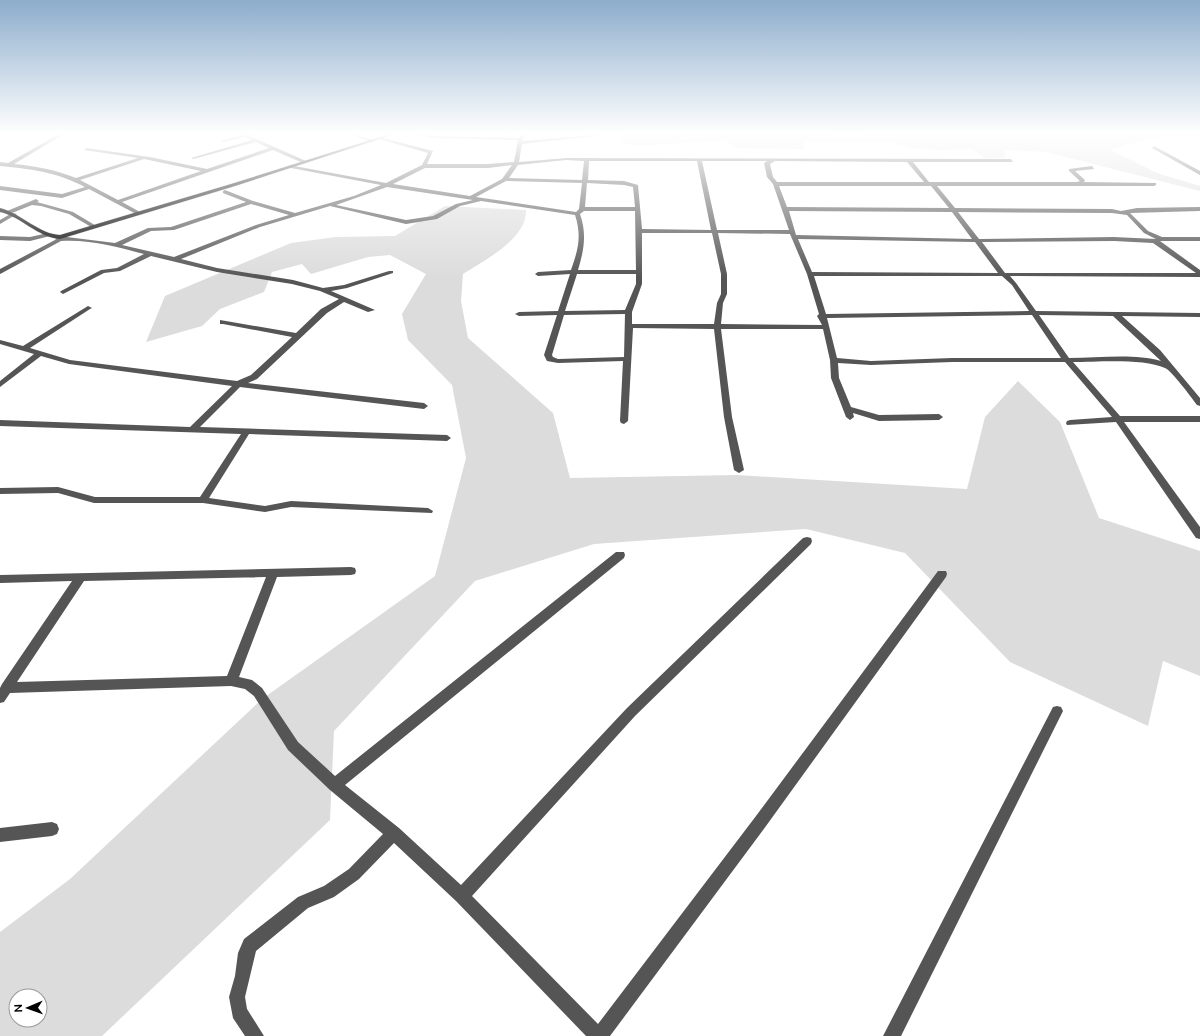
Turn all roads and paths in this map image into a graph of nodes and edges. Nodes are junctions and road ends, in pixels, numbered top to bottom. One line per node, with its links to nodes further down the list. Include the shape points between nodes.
1 (78, 181): 19 (street)
2 (178, 181): 24 (street)
3 (242, 181): 39 (main road)
4 (369, 181): 17 (street)
5 (394, 181): 17 (street)
6 (501, 181): 22 (street)
7 (567, 181): 12 (street)
8 (703, 181): 45 (street)
9 (774, 181): 13 (street)
10 (928, 181): 14 (street)
11 (1082, 181): 15 (street)
12 (584, 182): 30 (street, via 634,184); 35 (street)
13 (776, 184): 14 (street); 31 (street)
14 (930, 184): 15 (street); 29 (street)
15 (1078, 184): 16 (street)
16 (1154, 184)
17 (387, 185): 22 (street); 28 (street)
18 (0, 188): 21 (street)
19 (88, 188): 21 (street, via 65,195); 24 (street)
20 (225, 192): 25 (street)
21 (53, 194): 26 (street)
22 (472, 197): 23 (street)
23 (485, 199): 28 (street, via 458,205 435,218 406,222); 35 (street)
24 (117, 202): 39 (street)
25 (251, 202): 36 (street); 53 (street, via 172,229 150,229)
26 (31, 203): 38 (street); 43 (street, via 54,206 75,214)
27 (306, 205): 36 (street)
28 (330, 205): 40 (street)
29 (953, 208): 31 (street, via 944,211); 37 (street); 51 (street)
30 (638, 209): 35 (street); 44 (street)
31 (786, 209): 47 (street)
32 (1176, 209): 33 (street); 37 (street); 41 (street)
33 (1200, 209)
34 (0, 210): 38 (main road)
35 (580, 211): 58 (street, via 580,253)
36 (286, 212): 40 (street)
37 (1123, 212): 52 (street, via 1134,217 1146,232)
38 (12, 213): 42 (street); 46 (main road)
39 (138, 214): 43 (main road)
40 (295, 215): 55 (street, via 231,236 215,245 199,248)
41 (1200, 215)
42 (0, 222)
43 (95, 226): 49 (main road)
44 (639, 231): 45 (street); 59 (street)
45 (714, 232): 47 (street); 78 (street, via 724,274 724,294)
46 (48, 235): 48 (street, via 30,240); 49 (main road)
47 (793, 235): 51 (street); 61 (street)
48 (0, 238)
49 (61, 238): 53 (street); 56 (street)
50 (1200, 239): 52 (street)
51 (977, 240): 52 (street); 62 (street)
52 (1158, 240): 63 (street)
53 (116, 245): 54 (street)
54 (151, 253): 55 (street); 65 (street, via 118,270 103,271)
55 (175, 259): 64 (street, via 217,270 293,282)
56 (0, 272)
57 (391, 272): 64 (street, via 339,289)
58 (574, 272): 59 (street); 60 (street); 69 (street)
59 (639, 272): 70 (street, via 637,291)
60 (538, 274)
61 (810, 274): 62 (street); 74 (street)
62 (1003, 274): 63 (street); 71 (street, via 1014,284)
63 (1200, 274)
64 (322, 290): 66 (street)
65 (63, 292)
66 (344, 299): 68 (street); 80 (street, via 324,311)
67 (88, 308): 82 (street)
68 (371, 310)
69 (560, 312): 70 (street); 72 (street); 84 (street, via 548,355 550,359)
70 (628, 312): 77 (street)
71 (1034, 313): 73 (street); 74 (street); 86 (street)
72 (519, 314)
73 (1116, 315): 75 (street); 87 (street, via 1157,352)
74 (821, 316): 79 (street)
75 (1200, 316)
76 (223, 322): 80 (street)
77 (629, 326): 78 (street); 84 (street)
78 (717, 326): 79 (street); 101 (street, via 728,417)
79 (826, 327): 85 (street)
80 (299, 336): 88 (street, via 254,377)
81 (0, 342): 82 (street)
82 (25, 348): 83 (street)
83 (39, 354): 88 (street, via 69,362); 89 (street)
84 (627, 359): 95 (street)
85 (834, 360): 86 (street); 92 (street, via 834,378 848,413 879,418)
86 (1067, 360): 87 (street, via 1136,360); 93 (street)
87 (1168, 366): 90 (street)
88 (238, 384): 91 (street); 98 (street)
89 (0, 385)
90 (1200, 403)
91 (424, 406)
92 (939, 417)
93 (1118, 419): 94 (street); 97 (street); 105 (street)
94 (1200, 419)
95 (624, 421)
96 (0, 423): 98 (street)
97 (1070, 423)
98 (194, 428): 99 (street)
99 (247, 431): 100 (street); 103 (street)
100 (447, 438)
101 (739, 470)
102 (0, 491): 103 (street, via 58,490 94,500)
103 (203, 500): 104 (street, via 265,509 291,504)
104 (428, 511)
105 (1200, 535)
106 (807, 541): 120 (street, via 631,712)
107 (620, 555): 116 (street)
108 (352, 571): 109 (street)
109 (273, 574): 111 (street); 113 (street)
110 (942, 574): 122 (street)
111 (81, 577): 112 (street); 114 (street)
112 (0, 579)
113 (232, 681): 114 (street); 116 (street, via 248,684 258,692 293,746)
114 (3, 693)
115 (1058, 711): 123 (street)
116 (335, 785): 118 (street)
117 (52, 829): 119 (street)
118 (394, 833): 120 (street); 121 (street, via 354,874 329,892 302,902 250,945 237,997 239,1012)
119 (0, 835)
120 (461, 896): 122 (street)
121 (255, 1036)
122 (598, 1036)
123 (892, 1036)

